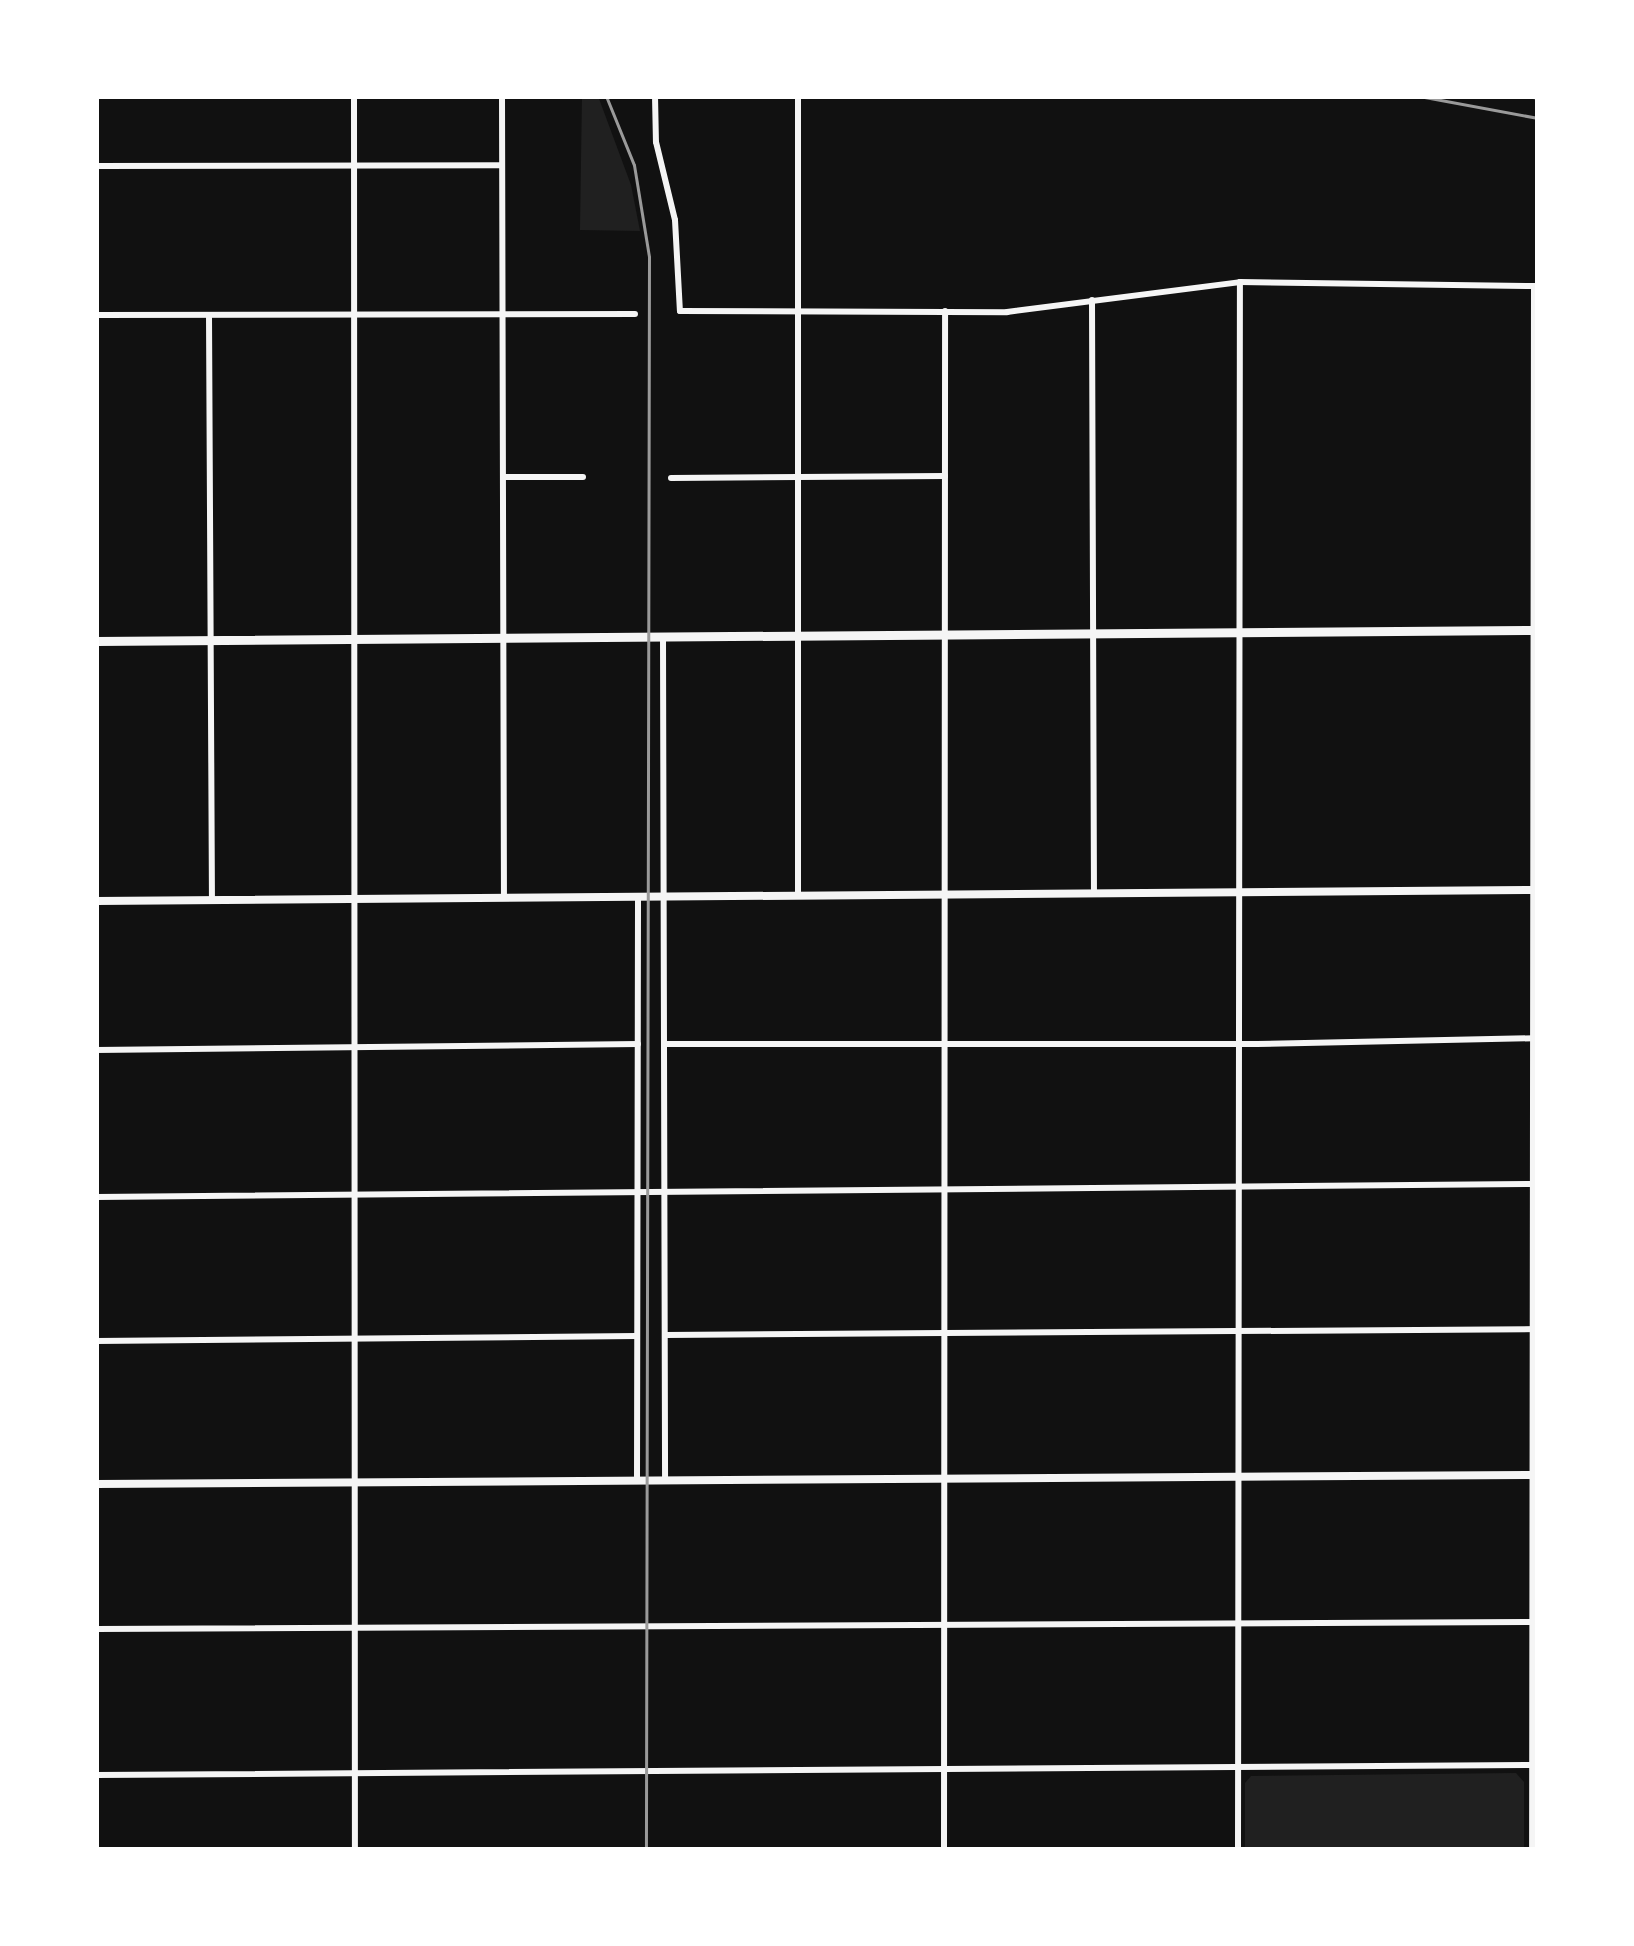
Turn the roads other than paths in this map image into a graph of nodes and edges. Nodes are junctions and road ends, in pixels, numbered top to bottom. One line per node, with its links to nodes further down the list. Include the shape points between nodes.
1 (354, 96): 5 (street)
2 (502, 96): 6 (street)
3 (655, 96): 10 (street, via 680,310)
4 (798, 96): 10 (street)
5 (355, 165): 6 (street); 7 (street); 12 (street)
6 (502, 165): 14 (street)
7 (96, 166)
8 (1240, 282): 9 (street); 22 (street, via 1534,286); 24 (street)
9 (1092, 300): 11 (street); 23 (street)
10 (798, 311): 11 (street); 19 (street)
11 (946, 311): 17 (street)
12 (355, 313): 13 (street); 14 (street); 29 (street)
13 (209, 314): 16 (street); 31 (street)
14 (502, 314): 15 (street); 18 (street)
15 (635, 314)
16 (96, 315)
17 (945, 476): 19 (street); 25 (street)
18 (504, 477): 20 (street); 28 (street)
19 (797, 477): 21 (street); 26 (street)
20 (583, 478)
21 (670, 478)
22 (1536, 630): 24 (main road); 32 (street)
23 (1093, 635): 24 (main road); 25 (main road); 34 (street)
24 (1241, 635): 33 (street)
25 (946, 636): 26 (main road); 35 (street)
26 (798, 637): 27 (main road); 36 (street)
27 (663, 638): 28 (main road); 38 (street)
28 (504, 639): 29 (main road); 39 (street)
29 (356, 640): 31 (main road); 40 (street)
30 (96, 641): 31 (main road)
31 (210, 641): 41 (street)
32 (1536, 890): 33 (street); 43 (street)
33 (1241, 893): 34 (street); 45 (street)
34 (1094, 894): 35 (street)
35 (947, 895): 36 (street); 44 (street)
36 (798, 896): 38 (street)
37 (638, 897): 38 (street); 39 (street); 47 (street)
38 (664, 897): 46 (street)
39 (504, 898): 40 (street)
40 (358, 899): 41 (street); 48 (street)
41 (212, 900): 42 (street)
42 (96, 901)
43 (1534, 1038): 45 (street); 50 (street)
44 (946, 1042): 45 (street); 46 (street); 52 (street)
45 (1240, 1042): 51 (street)
46 (665, 1043): 54 (street)
47 (638, 1044): 48 (street); 53 (street)
48 (357, 1048): 49 (street); 55 (street)
49 (96, 1050)
50 (1536, 1184): 51 (street); 57 (street)
51 (1240, 1187): 52 (street); 58 (street)
52 (946, 1188): 54 (street); 59 (street)
53 (637, 1190): 54 (street); 55 (street); 61 (street)
54 (665, 1190): 60 (street)
55 (357, 1194): 56 (street); 62 (street)
56 (96, 1197)
57 (1536, 1329): 58 (street); 64 (street)
58 (1239, 1331): 59 (street); 65 (street)
59 (945, 1333): 60 (street); 66 (street)
60 (665, 1335): 67 (street)
61 (637, 1336): 62 (street); 68 (street)
62 (356, 1339): 63 (street); 69 (street)
63 (96, 1341)
64 (1535, 1475): 65 (street); 71 (street)
65 (1239, 1478): 66 (street); 72 (street)
66 (945, 1479): 67 (street); 73 (street)
67 (665, 1480): 68 (street)
68 (637, 1481): 69 (street)
69 (356, 1482): 70 (street); 74 (street)
70 (96, 1484)
71 (1535, 1622): 72 (street); 76 (street)
72 (1238, 1624): 73 (street); 77 (street)
73 (944, 1625): 74 (street); 78 (street)
74 (355, 1628): 75 (street); 79 (street)
75 (96, 1629)
76 (1535, 1765): 77 (street); 84 (street)
77 (1238, 1770): 78 (street); 83 (street)
78 (944, 1771): 79 (street); 82 (street)
79 (355, 1773): 80 (street); 81 (street)
80 (96, 1774)
81 (355, 1850)
82 (944, 1850)
83 (1238, 1850)
84 (1532, 1850)

